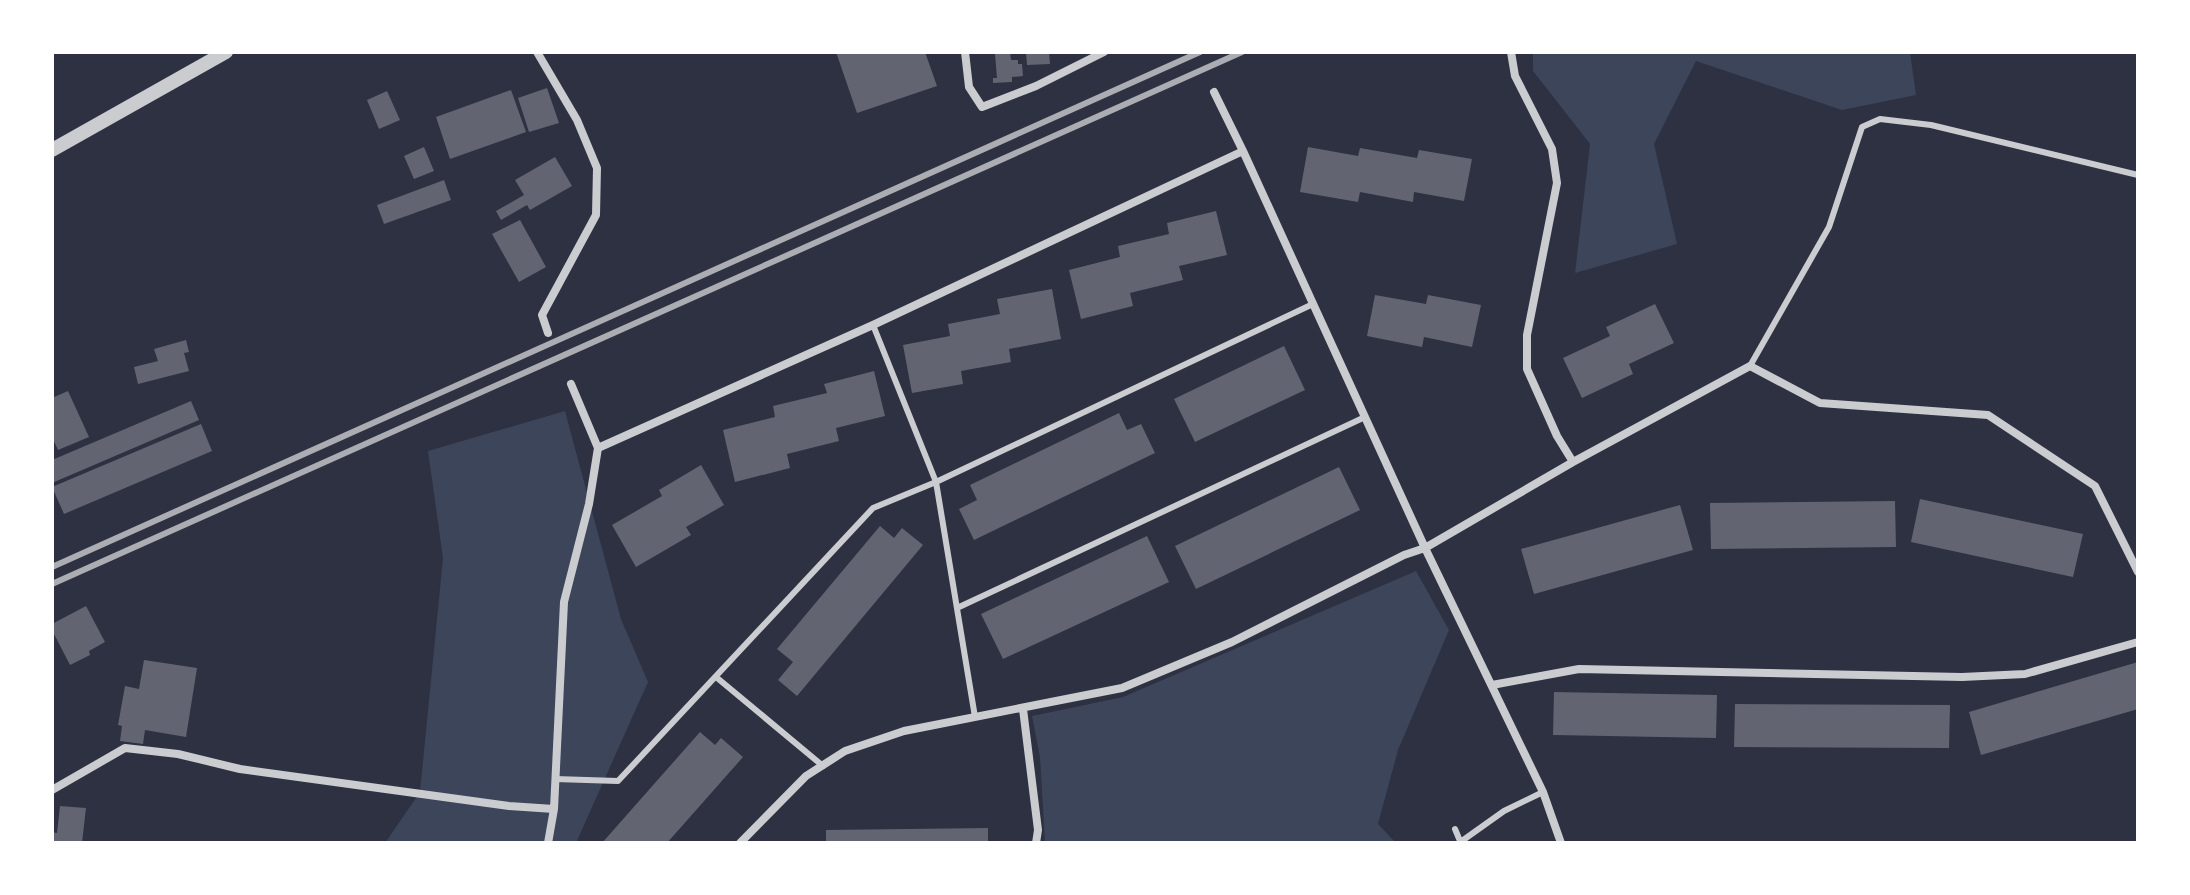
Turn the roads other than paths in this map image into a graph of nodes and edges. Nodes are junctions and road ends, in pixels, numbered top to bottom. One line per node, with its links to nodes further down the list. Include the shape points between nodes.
1 (226, 52): 7 (street)
2 (537, 52): 12 (street, via 577,120 597,168 596,215 542,315)
3 (965, 52): 4 (street, via 969,87 982,107)
4 (1104, 52)
5 (1511, 52): 17 (street, via 1515,76 1552,149 1557,183 1527,335 1527,369)
6 (1214, 92): 8 (street)
7 (52, 150)
8 (1243, 151): 10 (street); 11 (street)
9 (2138, 175): 13 (lane, via 1931,125 1880,119 1862,127 1829,227)
10 (1313, 304): 15 (street); 18 (lane)
11 (873, 325): 16 (street); 18 (lane)
12 (548, 333)
13 (1750, 366): 17 (street); 20 (street, via 1820,403 1988,415 2095,486)
14 (571, 384): 16 (street)
15 (1365, 417): 19 (street); 21 (lane)
16 (598, 448): 28 (street, via 564,602)
17 (1573, 462): 19 (street)
18 (936, 482): 21 (lane); 23 (lane, via 873,508)
19 (1425, 548): 24 (street); 25 (street, via 1232,642 1122,688)
20 (2138, 572)
21 (957, 608): 26 (lane)
22 (2138, 642): 24 (street, via 2025,674 1579,669)
23 (716, 677): 27 (lane); 28 (lane, via 618,781)
24 (1492, 685): 30 (street)
25 (1023, 709): 26 (street); 36 (street)
26 (975, 717): 27 (street, via 904,731 845,751)
27 (823, 766): 35 (street, via 806,776)
28 (555, 779): 31 (street)
29 (52, 790): 31 (street, via 125,748 240,769)
30 (1543, 792): 33 (lane); 37 (street)
31 (554, 809): 34 (street)
32 (1455, 829): 33 (lane)
33 (1460, 842)
34 (548, 843)
35 (740, 843)
36 (1036, 843)
37 (1561, 843)

